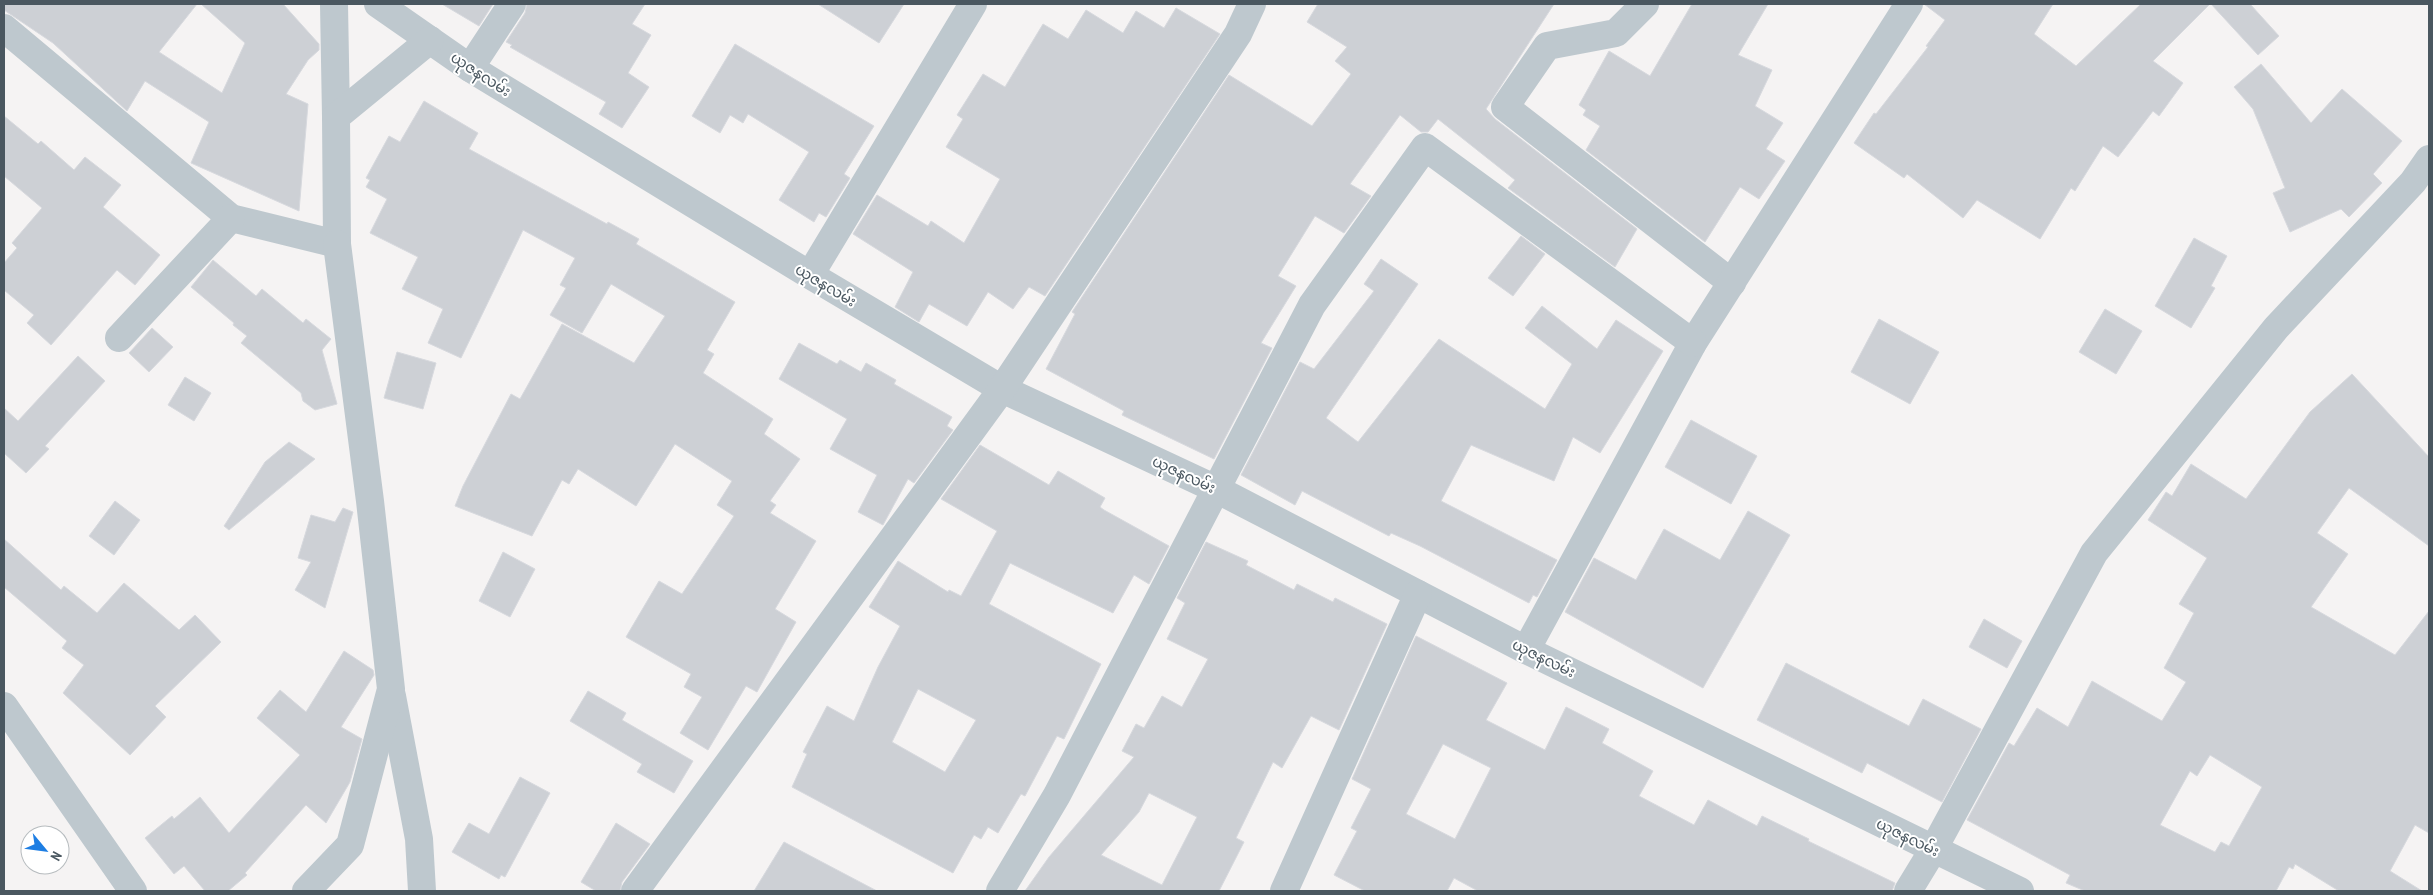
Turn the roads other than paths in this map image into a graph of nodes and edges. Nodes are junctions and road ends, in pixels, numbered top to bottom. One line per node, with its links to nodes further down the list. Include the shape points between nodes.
1 (334, 4): 11 (street)
2 (378, 4): 9 (street, ယုဇနလမ်း)
3 (512, 4): 10 (street)
4 (973, 4): 15 (street)
5 (1252, 4): 19 (street, via 1238,34)
6 (1645, 4): 16 (street, via 1616,33 1547,46 1505,107)
7 (1909, 4): 16 (street)
8 (4, 28): 13 (street)
9 (430, 40): 10 (street, ယုဇနလမ်း); 11 (street)
10 (470, 68): 15 (street, ယုဇနလမ်း)
11 (336, 117): 14 (street)
12 (2429, 159): 25 (street, via 2413,182 2276,328 2094,553)
13 (231, 218): 14 (street); 17 (street)
14 (337, 244): 23 (street)
15 (810, 276): 19 (street, ယုဇနလမ်း)
16 (1732, 283): 18 (street)
17 (119, 338)
18 (1692, 343): 20 (street, via 1424,147 1312,305); 22 (street)
19 (1002, 389): 20 (street, ယုဇနလမ်း); 29 (street)
20 (1216, 489): 21 (street, ယုဇနလမ်း); 30 (street, via 1057,795)
21 (1418, 594): 22 (street, ယုဇနလမ်း); 31 (street)
22 (1526, 650): 25 (street, ယုဇနလမ်း)
23 (391, 689): 27 (street, via 350,845); 28 (street, via 419,839)
24 (4, 706): 26 (street)
25 (1933, 850): 32 (street); 33 (street, ယုဇနလမ်း)
26 (133, 891)
27 (306, 891)
28 (422, 891)
29 (635, 891)
30 (1000, 891)
31 (1284, 891)
32 (1908, 891)
33 (2020, 891)

